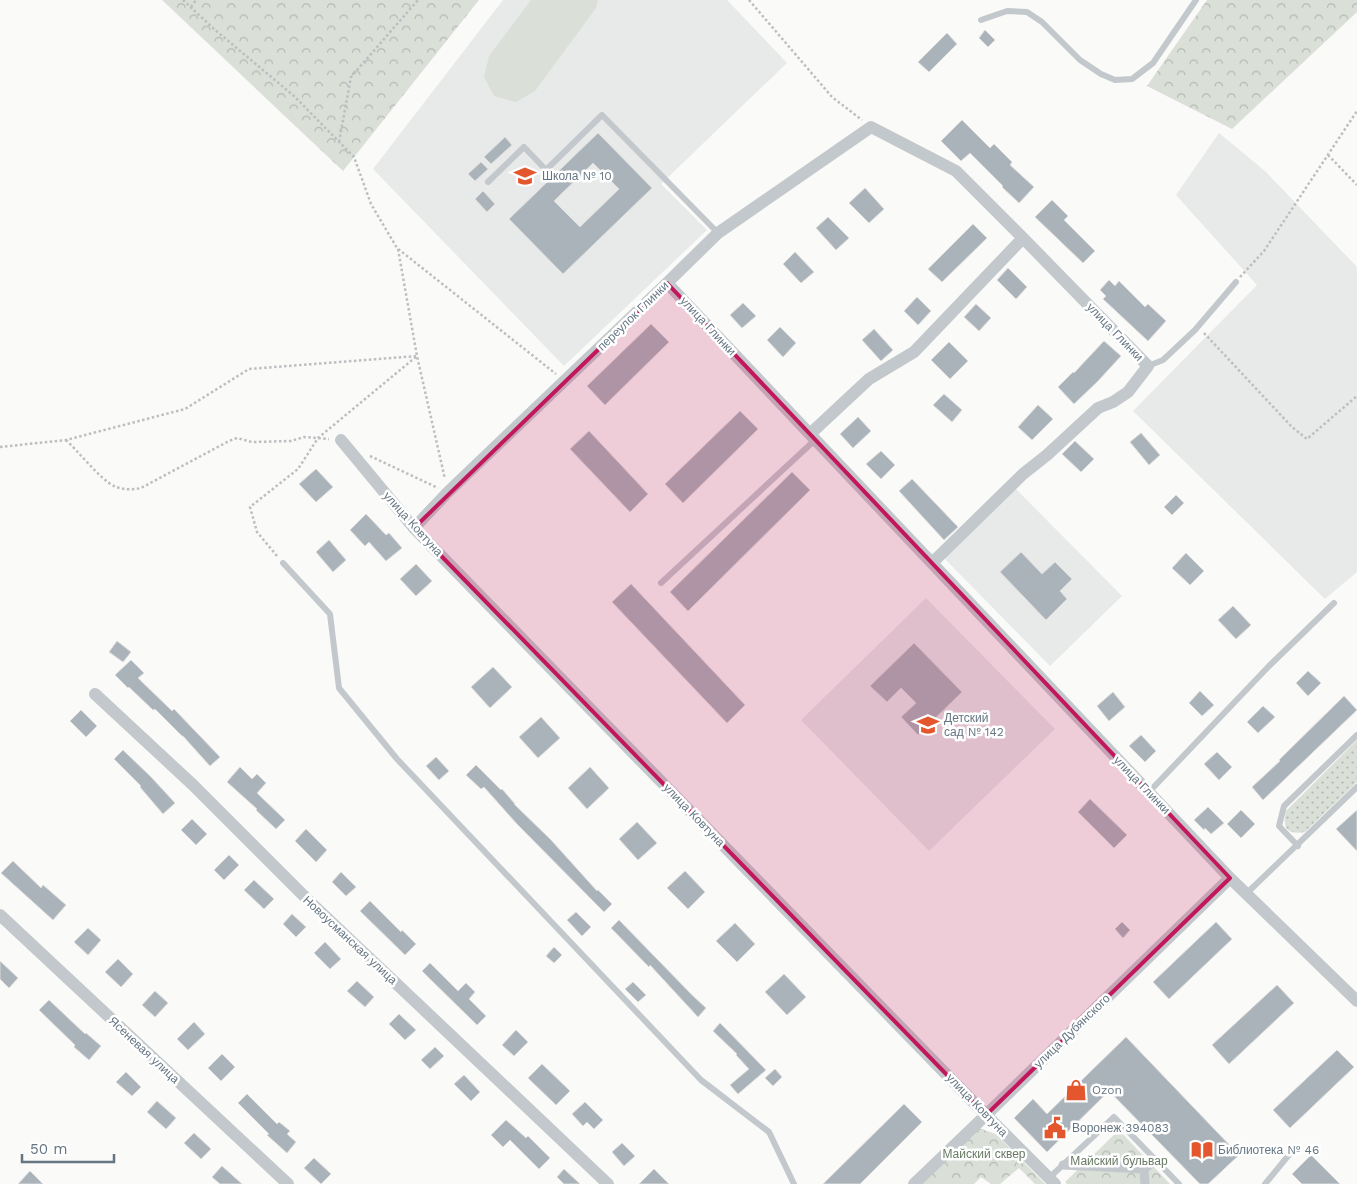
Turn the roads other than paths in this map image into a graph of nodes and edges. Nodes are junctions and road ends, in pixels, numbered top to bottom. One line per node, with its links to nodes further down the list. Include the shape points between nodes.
1 (1196, 0): 2 (lane, via 1153,63 1132,79 1115,80 1100,74 1027,12 1007,11)
2 (981, 20)
3 (871, 127): 5 (street, переулок Глинки); 6 (street, улица Глинки, via 956,171)
4 (488, 182): 5 (lane, via 524,147 546,170 602,115)
5 (718, 232): 8 (street, переулок Глинки)
6 (1024, 238): 9 (street, улица Глинки); 10 (street, via 914,352 869,379)
7 (1236, 282): 9 (lane, via 1198,327 1162,360)
8 (667, 283): 10 (street, улица Глинки); 12 (street, переулок Глинки)
9 (1148, 366): 14 (street, улица Глинки, via 1128,392 1098,408 1023,474)
10 (812, 437): 14 (street, улица Глинки); 15 (lane)
11 (341, 440): 12 (street, улица Ковтуна)
12 (414, 528): 26 (street, улица Ковтуна)
13 (283, 564): 34 (lane, via 330,614 338,688 379,738 701,1080 770,1132)
14 (932, 564): 20 (street, улица Глинки)
15 (661, 583)
16 (1334, 603): 20 (lane)
17 (95, 694): 33 (street, Новоусманская улица)
18 (1357, 735): 21 (lane, via 1284,806 1280,826)
19 (1357, 787): 21 (lane)
20 (1149, 792): 22 (street, улица Глинки)
21 (1298, 846): 23 (lane)
22 (1230, 878): 23 (street, улица Глинки); 26 (street, улица Дубянского)
23 (1246, 894): 25 (street, улица Глинки)
24 (0, 915): 32 (street, Ясеневая улица)
25 (1357, 1000)
26 (986, 1115): 31 (street, улица Ковтуна); 35 (street, улица Дубянского)
27 (1292, 1151): 38 (lane)
28 (1156, 1160): 29 (lane, via 1114,1117); 30 (street); 37 (lane)
29 (1063, 1165): 30 (street); 31 (lane)
30 (1144, 1170): 36 (street)
31 (1052, 1181)
32 (288, 1184)
33 (608, 1184)
34 (794, 1184)
35 (914, 1184)
36 (1145, 1184)
37 (1179, 1184)
38 (1265, 1184)

